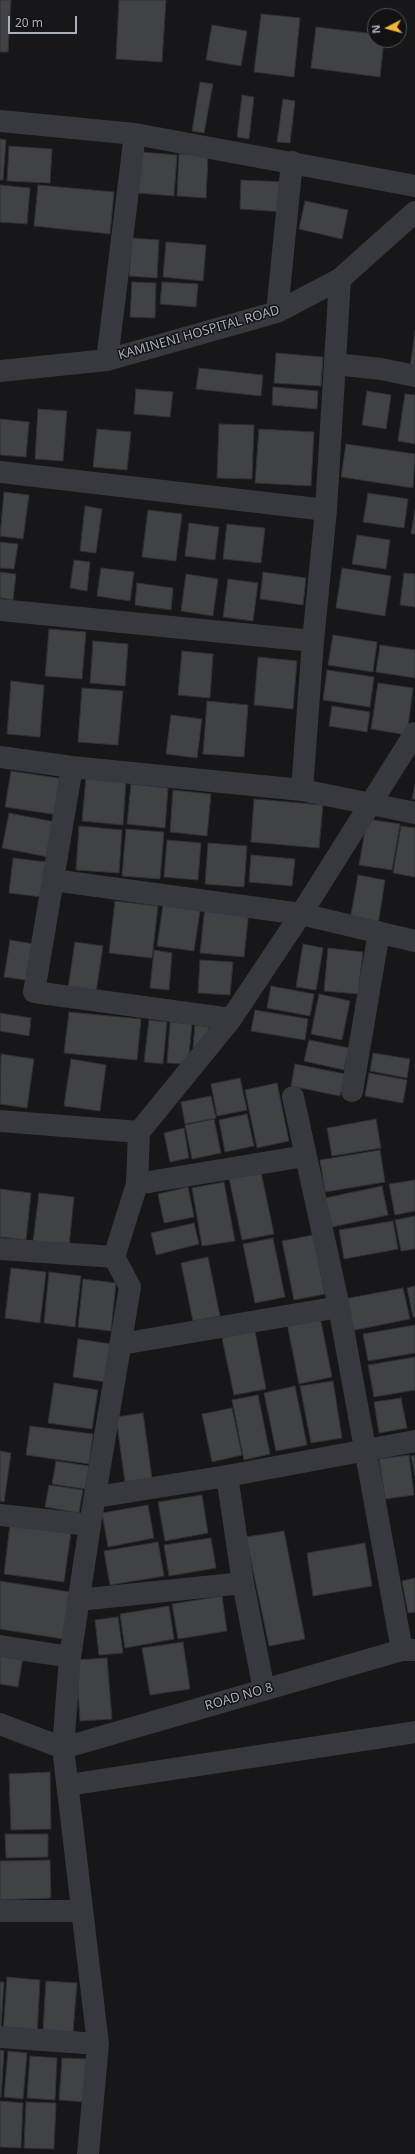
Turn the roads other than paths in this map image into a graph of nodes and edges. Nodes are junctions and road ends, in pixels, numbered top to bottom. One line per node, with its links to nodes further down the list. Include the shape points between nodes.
1 (0, 121): 2 (street)
2 (134, 134): 3 (street); 8 (street)
3 (292, 162): 4 (street); 7 (street)
4 (415, 186)
5 (415, 212): 6 (street, KAMINENI HOSPITAL ROAD)
6 (340, 279): 7 (street, KAMINENI HOSPITAL ROAD); 9 (street)
7 (277, 312): 8 (street, KAMINENI HOSPITAL ROAD)
8 (107, 360): 10 (street, KAMINENI HOSPITAL ROAD)
9 (335, 364): 11 (street); 13 (street)
10 (0, 371)
11 (415, 376)
12 (0, 472): 13 (street)
13 (326, 510): 15 (street)
14 (0, 610): 15 (street)
15 (313, 640): 19 (street)
16 (415, 733): 20 (street)
17 (0, 756): 18 (street)
18 (72, 767): 19 (street); 22 (street)
19 (302, 790): 20 (street)
20 (369, 804): 21 (street); 23 (street)
21 (415, 813)
22 (53, 880): 23 (street); 26 (street, via 34,992)
23 (301, 914): 24 (street); 26 (street)
24 (379, 932): 25 (street); 27 (street)
25 (415, 941)
26 (231, 1019): 30 (street)
27 (352, 1091)
28 (294, 1097): 31 (street)
29 (0, 1121): 30 (street)
30 (138, 1132): 32 (street)
31 (305, 1156): 32 (street); 35 (street)
32 (137, 1184): 34 (street)
33 (0, 1249): 34 (street)
34 (114, 1258): 36 (street, via 130,1287)
35 (339, 1307): 36 (street); 38 (street)
36 (121, 1344): 40 (street)
37 (415, 1441): 38 (street)
38 (366, 1450): 39 (street); 46 (street)
39 (227, 1476): 40 (street); 43 (street)
40 (96, 1497): 42 (street)
41 (0, 1515): 42 (street)
42 (90, 1525): 44 (street)
43 (242, 1583): 44 (street); 48 (street)
44 (78, 1600): 47 (street)
45 (0, 1646): 47 (street)
46 (409, 1650): 48 (street, ROAD NO 8)
47 (70, 1657): 51 (street)
48 (264, 1690): 51 (street, ROAD NO 8)
49 (0, 1724): 51 (street)
50 (415, 1732): 52 (street)
51 (63, 1748): 52 (street)
52 (68, 1785): 53 (street)
53 (82, 1910): 54 (street); 56 (street)
54 (0, 1911)
55 (0, 2037): 56 (street)
56 (98, 2044): 57 (street)
57 (88, 2154)

